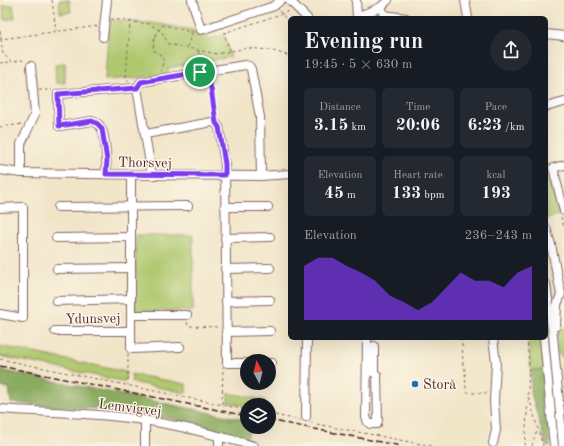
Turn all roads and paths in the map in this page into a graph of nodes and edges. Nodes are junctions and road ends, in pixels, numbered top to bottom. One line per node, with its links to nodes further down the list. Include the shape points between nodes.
1 (52, 0): 23 (path)
2 (107, 0): 17 (street)
3 (192, 0): 21 (street)
4 (289, 0): 9 (street)
5 (356, 0): 13 (street)
6 (388, 0): 10 (street)
7 (465, 0): 16 (street)
8 (278, 3): 11 (path); 21 (street)
9 (296, 7): 11 (path); 12 (street)
10 (381, 7): 14 (street); 15 (street, via 384,15)
11 (282, 14): 19 (path); 31 (path, via 224,33)
12 (305, 16)
13 (357, 16)
14 (359, 16)
15 (391, 16)
16 (468, 16)
17 (105, 21): 18 (path); 23 (path); 26 (street)
18 (130, 21): 20 (path, via 150,24); 38 (path, via 126,77)
19 (288, 21)
20 (158, 29): 24 (path, via 163,25); 29 (path, via 168,44); 37 (path, via 154,36 153,50 164,61 160,68)
21 (201, 30): 24 (path)
22 (0, 31): 28 (path)
23 (56, 32): 28 (path)
24 (192, 32): 29 (path)
25 (548, 34): 27 (street)
26 (103, 36)
27 (564, 36)
28 (1, 38): 33 (path, via 3,54)
29 (187, 48): 30 (path)
30 (199, 50): 31 (path, via 217,54); 36 (path, via 197,58)
31 (230, 52): 32 (path, via 247,48 270,50)
32 (288, 55)
33 (12, 62): 34 (path); 35 (path, via 22,60)
34 (0, 63)
35 (31, 66): 39 (street)
36 (203, 72): 37 (street); 43 (path, via 211,88); 55 (street, via 245,65 251,69 260,117)
37 (162, 78): 38 (street, via 141,82)
38 (133, 88): 40 (street); 46 (street)
39 (33, 90): 40 (path, via 56,90); 44 (street, via 36,114)
40 (58, 94): 50 (street, via 59,126 92,121 102,129 107,160)
41 (564, 102): 42 (street)
42 (548, 107)
43 (216, 123): 46 (street); 53 (street, via 219,127)
44 (30, 125): 45 (path); 49 (street, via 21,144)
45 (0, 127)
46 (146, 134): 54 (street)
47 (564, 165): 62 (street, via 553,168)
48 (0, 170): 49 (street, Thorsvej)
49 (21, 173): 50 (street, Thorsvej)
50 (106, 174): 52 (street, Thorsvej)
51 (288, 174): 55 (street, Thorsvej)
52 (131, 175): 54 (street, Thorsvej); 56 (street, Ydunsvej)
53 (225, 175): 54 (street, Thorsvej); 55 (street, Thorsvej); 60 (street)
54 (152, 176)
55 (261, 176)
56 (131, 206): 57 (street); 59 (street); 63 (street, Ydunsvej)
57 (188, 206)
58 (268, 206): 60 (street)
59 (58, 207)
60 (225, 207): 66 (street)
61 (0, 208): 77 (street, via 23,208 23,318)
62 (564, 211)
63 (131, 237): 65 (street); 68 (street, Ydunsvej)
64 (270, 237): 66 (street)
65 (56, 238)
66 (225, 238): 71 (street)
67 (548, 246): 84 (street, via 560,294)
68 (131, 268): 70 (street); 73 (street, Ydunsvej)
69 (270, 268): 71 (street)
70 (57, 269)
71 (226, 269): 76 (street)
72 (548, 297): 84 (street)
73 (131, 300): 75 (street, Ydunsvej); 78 (street, Ydunsvej)
74 (270, 300): 76 (street)
75 (56, 301)
76 (226, 301): 80 (street)
77 (0, 314)
78 (131, 315): 79 (street, Ydunsvej); 81 (street, Ydunsvej)
79 (187, 315): 80 (path, via 188,326)
80 (226, 329): 83 (street); 96 (street)
81 (131, 330): 82 (street, Ydunsvej); 93 (street, Ydunsvej)
82 (55, 331)
83 (270, 331)
84 (554, 336): 98 (street)
85 (307, 340): 108 (street)
86 (367, 340): 95 (street)
87 (462, 340): 102 (path, via 466,390 473,394)
88 (493, 340): 102 (street, via 496,363)
89 (526, 340): 103 (path, via 529,363)
90 (545, 340): 98 (street)
91 (374, 346): 95 (street)
92 (180, 347): 93 (street)
93 (131, 349): 99 (path, via 128,353)
94 (0, 359): 99 (path)
95 (370, 361): 100 (street); 101 (street, via 377,375)
96 (227, 363): 97 (street); 104 (path, via 223,367)
97 (240, 363)
98 (556, 365): 120 (street); 121 (street)
99 (128, 385): 104 (path)
100 (366, 389): 101 (street); 101 (street, via 366,417 370,424 377,424 378,420)
101 (377, 389)
102 (494, 393): 112 (street, via 496,430)
103 (528, 394): 110 (path); 117 (path)
104 (222, 405): 106 (path)
105 (0, 409): 109 (street, Lemvigvej)
106 (240, 409)
107 (276, 415): 116 (path)
108 (306, 417)
109 (146, 421): 111 (street, Lemvigvej); 113 (street)
110 (538, 432): 118 (path); 119 (path)
111 (219, 437): 114 (street); 115 (street, Lemvigvej)
112 (493, 442)
113 (145, 446)
114 (219, 446)
115 (254, 446)
116 (431, 446)
117 (525, 446)
118 (532, 446)
119 (543, 446)
120 (554, 446)
121 (563, 446)

